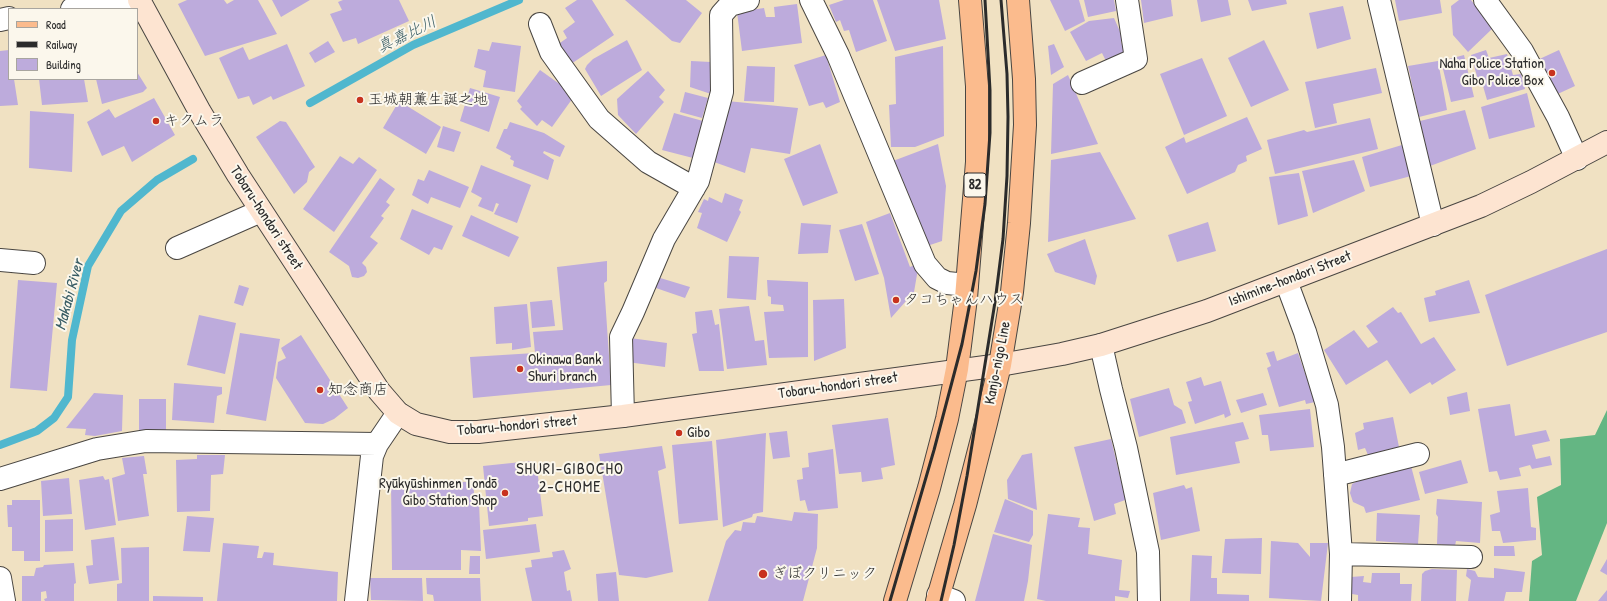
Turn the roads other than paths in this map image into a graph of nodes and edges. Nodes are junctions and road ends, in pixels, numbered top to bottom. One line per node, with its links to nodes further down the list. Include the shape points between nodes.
1 (134, 0): 10 (street)
2 (139, 0): 16 (main road, Tobaru-hondori street, via 200,112)
3 (748, 0): 15 (street, via 730,5 721,15 722,92)
4 (811, 0): 22 (street, via 838,55 926,264 937,278 947,283)
5 (970, 0): 22 (main road, 82, via 978,124)
6 (1018, 0): 24 (main road, Kanjo-nigo Line, via 1024,79 1023,170 1013,284)
7 (1127, 0): 12 (street, via 1136,59)
8 (1379, 0): 17 (street)
9 (1485, 0): 14 (street, via 1522,51)
10 (79, 8)
11 (540, 24): 15 (street, via 551,52 599,119 648,162)
12 (1082, 83)
13 (1607, 142): 14 (main road, Ishimine-hondori Street)
14 (1578, 158): 17 (main road, Ishimine-hondori Street, via 1481,206)
15 (694, 188): 27 (street, via 664,239 621,337)
16 (261, 211): 18 (street); 26 (main road, Tobaru-hondori street, via 359,363)
17 (1433, 225): 21 (main road, Ishimine-hondori Street)
18 (177, 248)
19 (0, 260): 20 (street)
20 (34, 262)
21 (1286, 281): 23 (main road, Ishimine-hondori Street, via 1207,311); 30 (street, via 1305,332 1327,405)
22 (967, 285): 25 (main road, 82)
23 (1101, 346): 24 (main road, Ishimine-hondori Street); 39 (street, via 1148,552)
24 (1000, 364): 25 (main road, Ishimine-hondori Street); 35 (main road, Kanjo-nigo Line)
25 (957, 369): 27 (main road, Tobaru-hondori street); 38 (main road, 82, via 929,488)
26 (398, 413): 27 (main road, Tobaru-hondori street, via 416,424 450,432 478,432); 28 (street)
27 (623, 416)
28 (377, 444): 31 (street, via 146,442 97,449); 37 (street, via 372,456)
29 (1418, 454): 30 (street)
30 (1335, 475): 32 (street)
31 (0, 479)
32 (1341, 554): 33 (street); 40 (street)
33 (1471, 557)
34 (0, 578): 36 (street)
35 (943, 599)
36 (4, 601)
37 (356, 601)
38 (895, 601)
39 (1149, 601)
40 (1340, 601)

